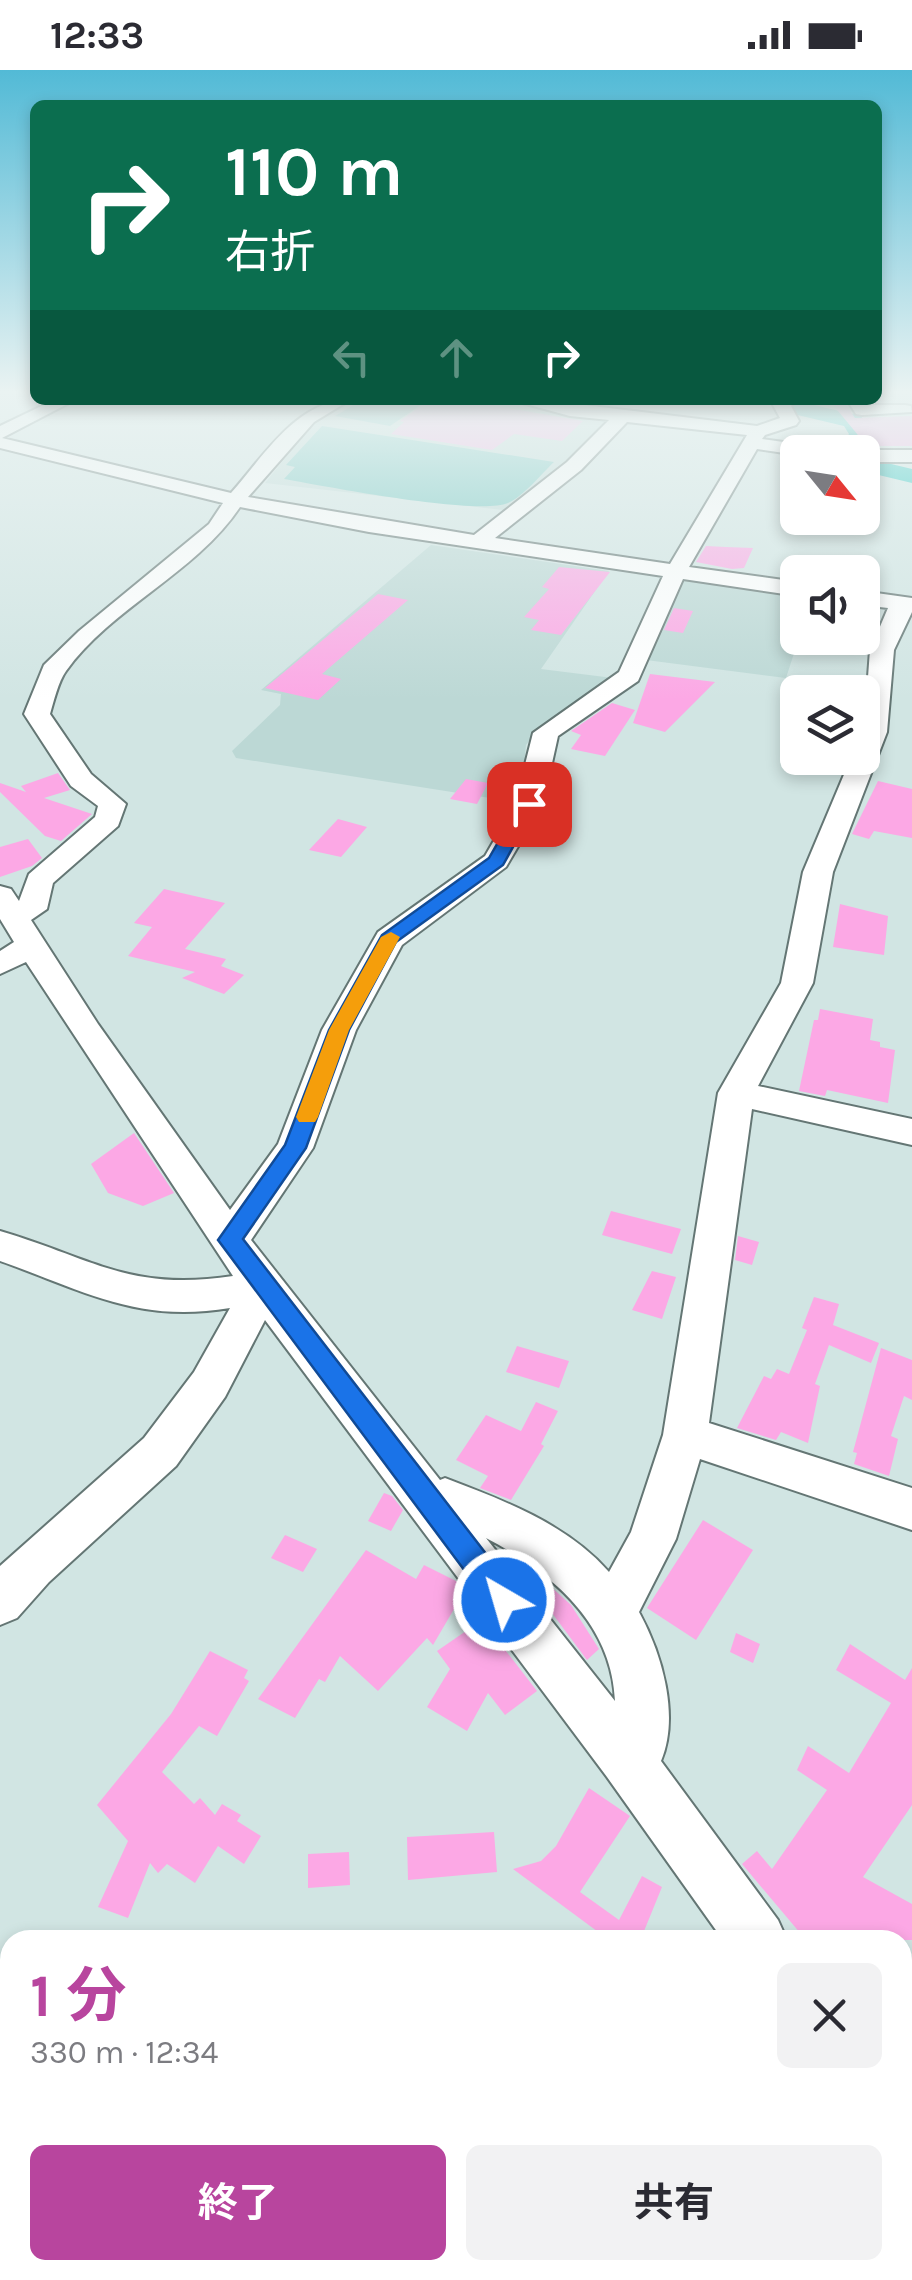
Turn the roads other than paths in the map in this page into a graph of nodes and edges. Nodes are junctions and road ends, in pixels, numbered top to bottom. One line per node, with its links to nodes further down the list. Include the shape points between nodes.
1 (207, 493): 5 (street)
2 (241, 493): 5 (street)
3 (536, 493): 6 (street)
4 (722, 493): 7 (street)
5 (235, 500): 6 (street); 11 (street, via 216,528 53,670 36,714 81,780 112,804 108,820 39,880 32,909)
6 (470, 541): 7 (street)
7 (676, 571): 8 (street); 14 (street, via 629,676 546,734 529,804 496,861 389,939 339,1030 295,1148)
8 (780, 586)
9 (880, 600): 10 (street)
10 (906, 604): 12 (street, via 882,650 874,732 818,872 797,983)
11 (11, 930): 14 (street)
12 (736, 1093): 13 (street); 17 (street)
13 (912, 1132)
14 (230, 1240): 16 (street)
15 (0, 1246): 16 (street, via 144,1296)
16 (262, 1286): 18 (street); 20 (street, via 176,1434 21,1575)
17 (685, 1435): 19 (street); 21 (street, via 652,1539)
18 (431, 1505): 21 (street, via 445,1499 504,1524 585,1577); 22 (street)
19 (912, 1509)
20 (0, 1602)
21 (614, 1610): 22 (street, via 636,1668 642,1743)
22 (626, 1758): 23 (street)
23 (751, 1930)

